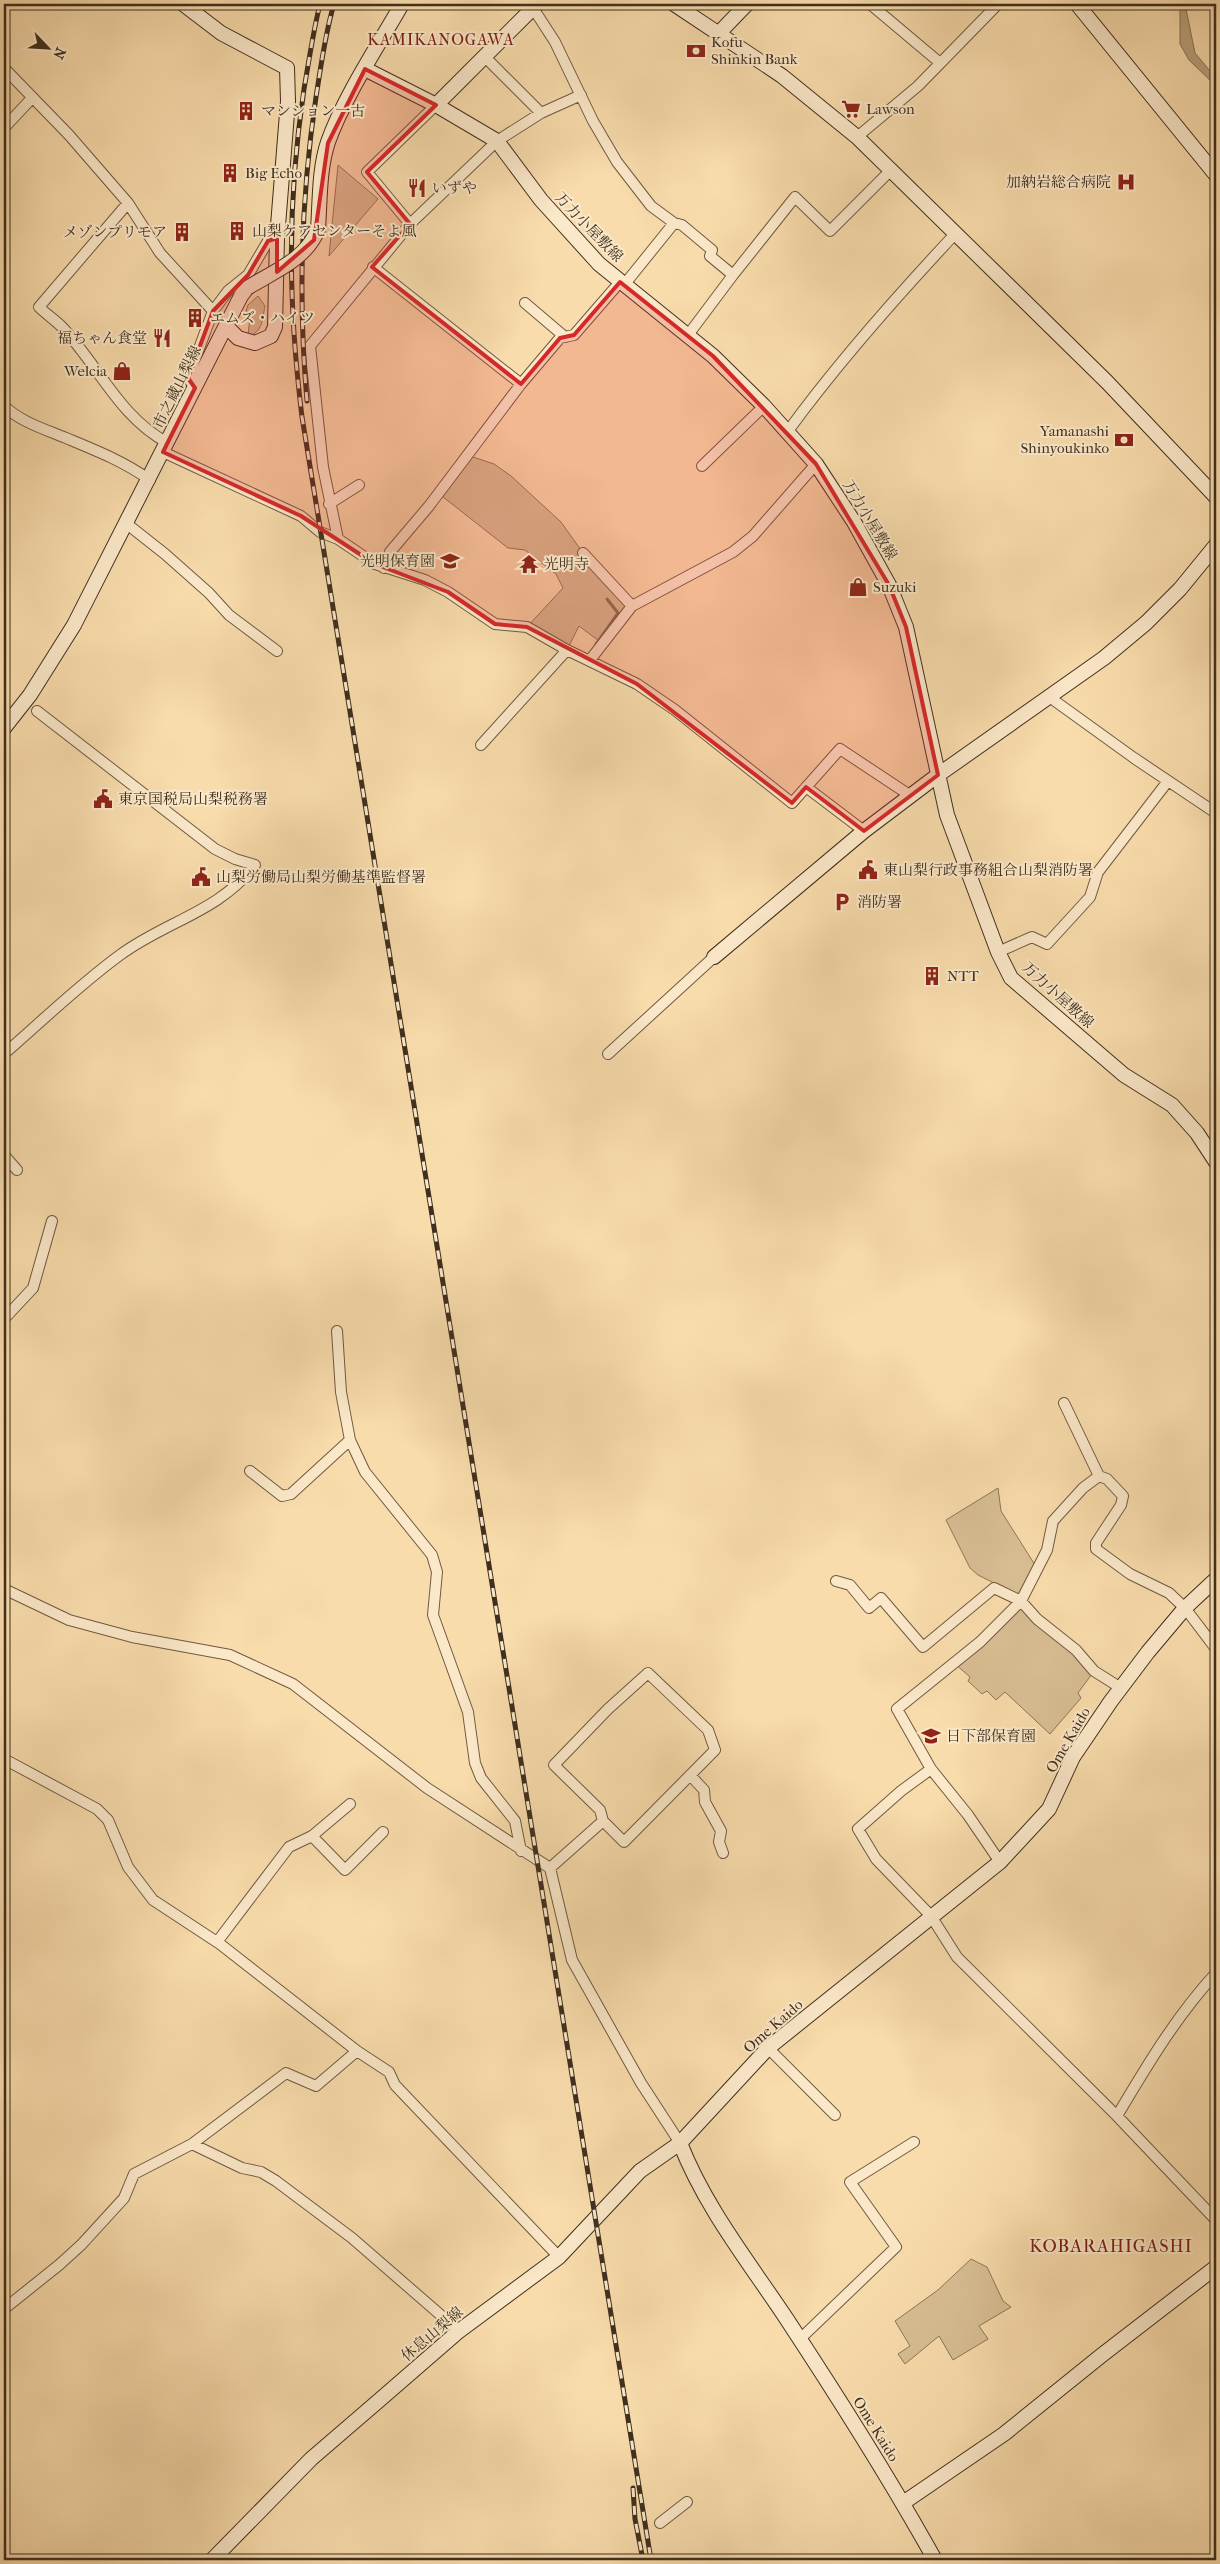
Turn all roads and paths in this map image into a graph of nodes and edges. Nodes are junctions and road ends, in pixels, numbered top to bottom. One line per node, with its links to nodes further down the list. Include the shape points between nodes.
1 (183, 4): 27 (main road, via 222,32 287,68 288,100)
2 (402, 4): 13 (main road)
3 (674, 4): 9 (main road)
4 (748, 4): 9 (main road)
5 (870, 4): 11 (street)
6 (998, 4): 11 (street)
7 (1077, 4): 22 (main road)
8 (532, 5): 10 (main road); 14 (street)
9 (719, 33): 19 (main road, via 782,76)
10 (484, 56): 16 (main road); 17 (street)
11 (939, 62): 19 (street, via 918,86)
12 (4, 68): 15 (street)
13 (365, 69): 16 (main road, 万力小屋敷線); 33 (main road, 市之蔵山梨線, bridge, via 328,143 323,164 318,229 308,248 247,288)
14 (581, 95): 17 (street); 24 (street, via 617,162 651,206)
15 (32, 98): 18 (street); 23 (street, via 69,135)
16 (436, 105): 20 (main road, 万力小屋敷線); 25 (street, via 367,172)
17 (542, 112): 20 (street)
18 (4, 128)
19 (857, 137): 21 (main road)
20 (497, 141): 25 (street); 30 (main road, 万力小屋敷線, via 566,230)
21 (891, 170): 26 (main road); 29 (street, via 830,231 795,197)
22 (1216, 175)
23 (128, 204): 32 (street, via 160,253); 41 (street, via 39,307 62,327 135,419)
24 (674, 223): 29 (street, via 682,225 712,250 710,256); 30 (street)
25 (410, 224): 28 (street)
26 (955, 234): 40 (street, via 845,355); 46 (main road, via 1107,382)
27 (278, 238): 32 (street, via 268,241 248,275 228,291); 33 (main road, via 274,332 265,341 249,343 238,338)
28 (373, 267): 36 (street); 47 (street, via 310,346)
29 (733, 276): 34 (street)
30 (622, 284): 34 (main road, 万力小屋敷線); 35 (street, via 574,335)
31 (525, 303): 35 (street)
32 (213, 311): 37 (street, via 188,378)
33 (226, 326): 37 (main road, 市之蔵山梨線)
34 (688, 335): 39 (main road, 万力小屋敷線)
35 (565, 337): 36 (street, via 560,338)
36 (521, 384): 52 (street, via 390,552)
37 (195, 388): 41 (main road, 市之蔵山梨線)
38 (4, 406): 44 (street, via 14,416 116,458)
39 (764, 406): 40 (main road, 万力小屋敷線); 43 (street)
40 (788, 431): 42 (main road, 万力小屋敷線)
41 (166, 447): 44 (main road, 市之蔵山梨線); 49 (street, via 301,516 320,532)
42 (816, 464): 53 (street, via 754,536 733,552); 61 (main road, 万力小屋敷線, via 854,522 889,585 906,627)
43 (702, 466)
44 (150, 480): 48 (main road, 市之蔵山梨線)
45 (359, 485): 47 (street)
46 (1216, 497)
47 (330, 504): 49 (street)
48 (127, 524): 55 (street, via 209,593 229,616); 59 (main road, 市之蔵山梨線, via 74,625)
49 (338, 539): 52 (street)
50 (1216, 545): 57 (main road, via 1180,589 1146,623 1104,658)
51 (583, 553): 53 (street)
52 (384, 568): 54 (street, via 425,580 495,624 527,627)
53 (632, 606): 56 (street)
54 (567, 650): 56 (street); 60 (street)
55 (277, 651)
56 (590, 660): 63 (street, via 637,684 675,710 792,803)
57 (1048, 696): 61 (main road); 62 (street)
58 (37, 711): 69 (street, via 215,849 255,865 244,880 204,910 145,938 119,955)
59 (4, 728)
60 (481, 745)
61 (938, 775): 64 (main road); 67 (main road, 万力小屋敷線, via 947,815)
62 (1168, 781): 65 (street); 67 (street, via 1098,872 1090,897 1048,944 1032,937)
63 (806, 787): 64 (street, via 840,748); 66 (street)
64 (911, 796): 66 (main road)
65 (1216, 813)
66 (864, 831): 68 (main road)
67 (998, 952): 72 (main road, 万力小屋敷線, via 1012,978 1021,987 1124,1075 1172,1105 1197,1133)
68 (714, 957): 70 (street)
69 (4, 1054)
70 (608, 1054)
71 (4, 1154): 73 (street)
72 (1216, 1162)
73 (18, 1170)
74 (52, 1221): 75 (street, via 33,1288)
75 (4, 1319)
76 (337, 1331): 78 (street, via 341,1392)
77 (1064, 1403): 80 (street)
78 (350, 1440): 79 (street, via 291,1494 282,1496); 95 (street, via 365,1472 435,1562 433,1615 468,1712 475,1763 481,1778 515,1821)
79 (250, 1471)
80 (1099, 1476): 84 (street, via 1083,1488 1053,1521 1047,1550); 85 (street, via 1107,1479 1122,1496 1121,1504 1096,1543 1096,1549 1130,1574 1169,1593)
81 (1216, 1579): 85 (main road, Ome Kaido)
82 (836, 1581): 84 (street, via 850,1585 869,1608 881,1598 924,1647 994,1588)
83 (4, 1589): 95 (street, via 98,1630 230,1655 268,1671 293,1684 427,1788)
84 (1021, 1601): 87 (street, via 1037,1619 1076,1650 1094,1671); 89 (street, via 980,1642 898,1709)
85 (1185, 1608): 86 (street); 87 (main road, Ome Kaido)
86 (1216, 1649)
87 (1121, 1688): 97 (main road, Ome Kaido, via 1073,1758 1049,1809)
88 (4, 1759): 100 (street, via 98,1809 108,1820 128,1867 144,1890 153,1900)
89 (931, 1769): 97 (street); 99 (street, via 900,1791 858,1829 876,1859)
90 (690, 1776): 92 (street, via 624,1842); 92 (street, via 715,1750 708,1730 648,1673 554,1765 600,1810); 96 (street, via 704,1790 705,1802 721,1831 719,1842)
91 (350, 1804): 94 (street)
92 (603, 1821): 98 (street)
93 (383, 1832): 94 (street, via 345,1870)
94 (312, 1836): 100 (street, via 289,1846)
95 (521, 1851): 98 (street)
96 (723, 1853)
97 (1000, 1862): 99 (main road, Ome Kaido)
98 (550, 1868): 107 (street, via 572,1960 641,2083)
99 (931, 1916): 102 (main road, Ome Kaido); 105 (street, via 957,1957)
100 (217, 1942): 103 (street)
101 (1216, 1973): 105 (street, via 1199,1992)
102 (768, 2048): 104 (street); 107 (main road, Ome Kaido)
103 (356, 2052): 108 (street, via 316,2086 286,2073); 110 (street, via 388,2072 395,2085)
104 (834, 2116)
105 (1117, 2116): 109 (street)
106 (914, 2142): 114 (street, via 850,2182 896,2247)
107 (680, 2143): 110 (main road, 休息山梨線, via 640,2172); 114 (main road, Ome Kaido, via 712,2210)
108 (192, 2144): 112 (street, via 134,2174 124,2198 81,2245); 113 (street, via 276,2180 352,2238)
109 (1216, 2220)
110 (560, 2257): 113 (main road, 休息山梨線)
111 (1216, 2267): 116 (main road, via 1004,2434)
112 (4, 2309)
113 (459, 2331): 118 (main road, 休息山梨線, via 311,2459)
114 (800, 2340): 116 (main road, Ome Kaido)
115 (687, 2502): 117 (street)
116 (903, 2503): 119 (main road, Ome Kaido)
117 (660, 2523)
118 (212, 2560)
119 (934, 2560)

